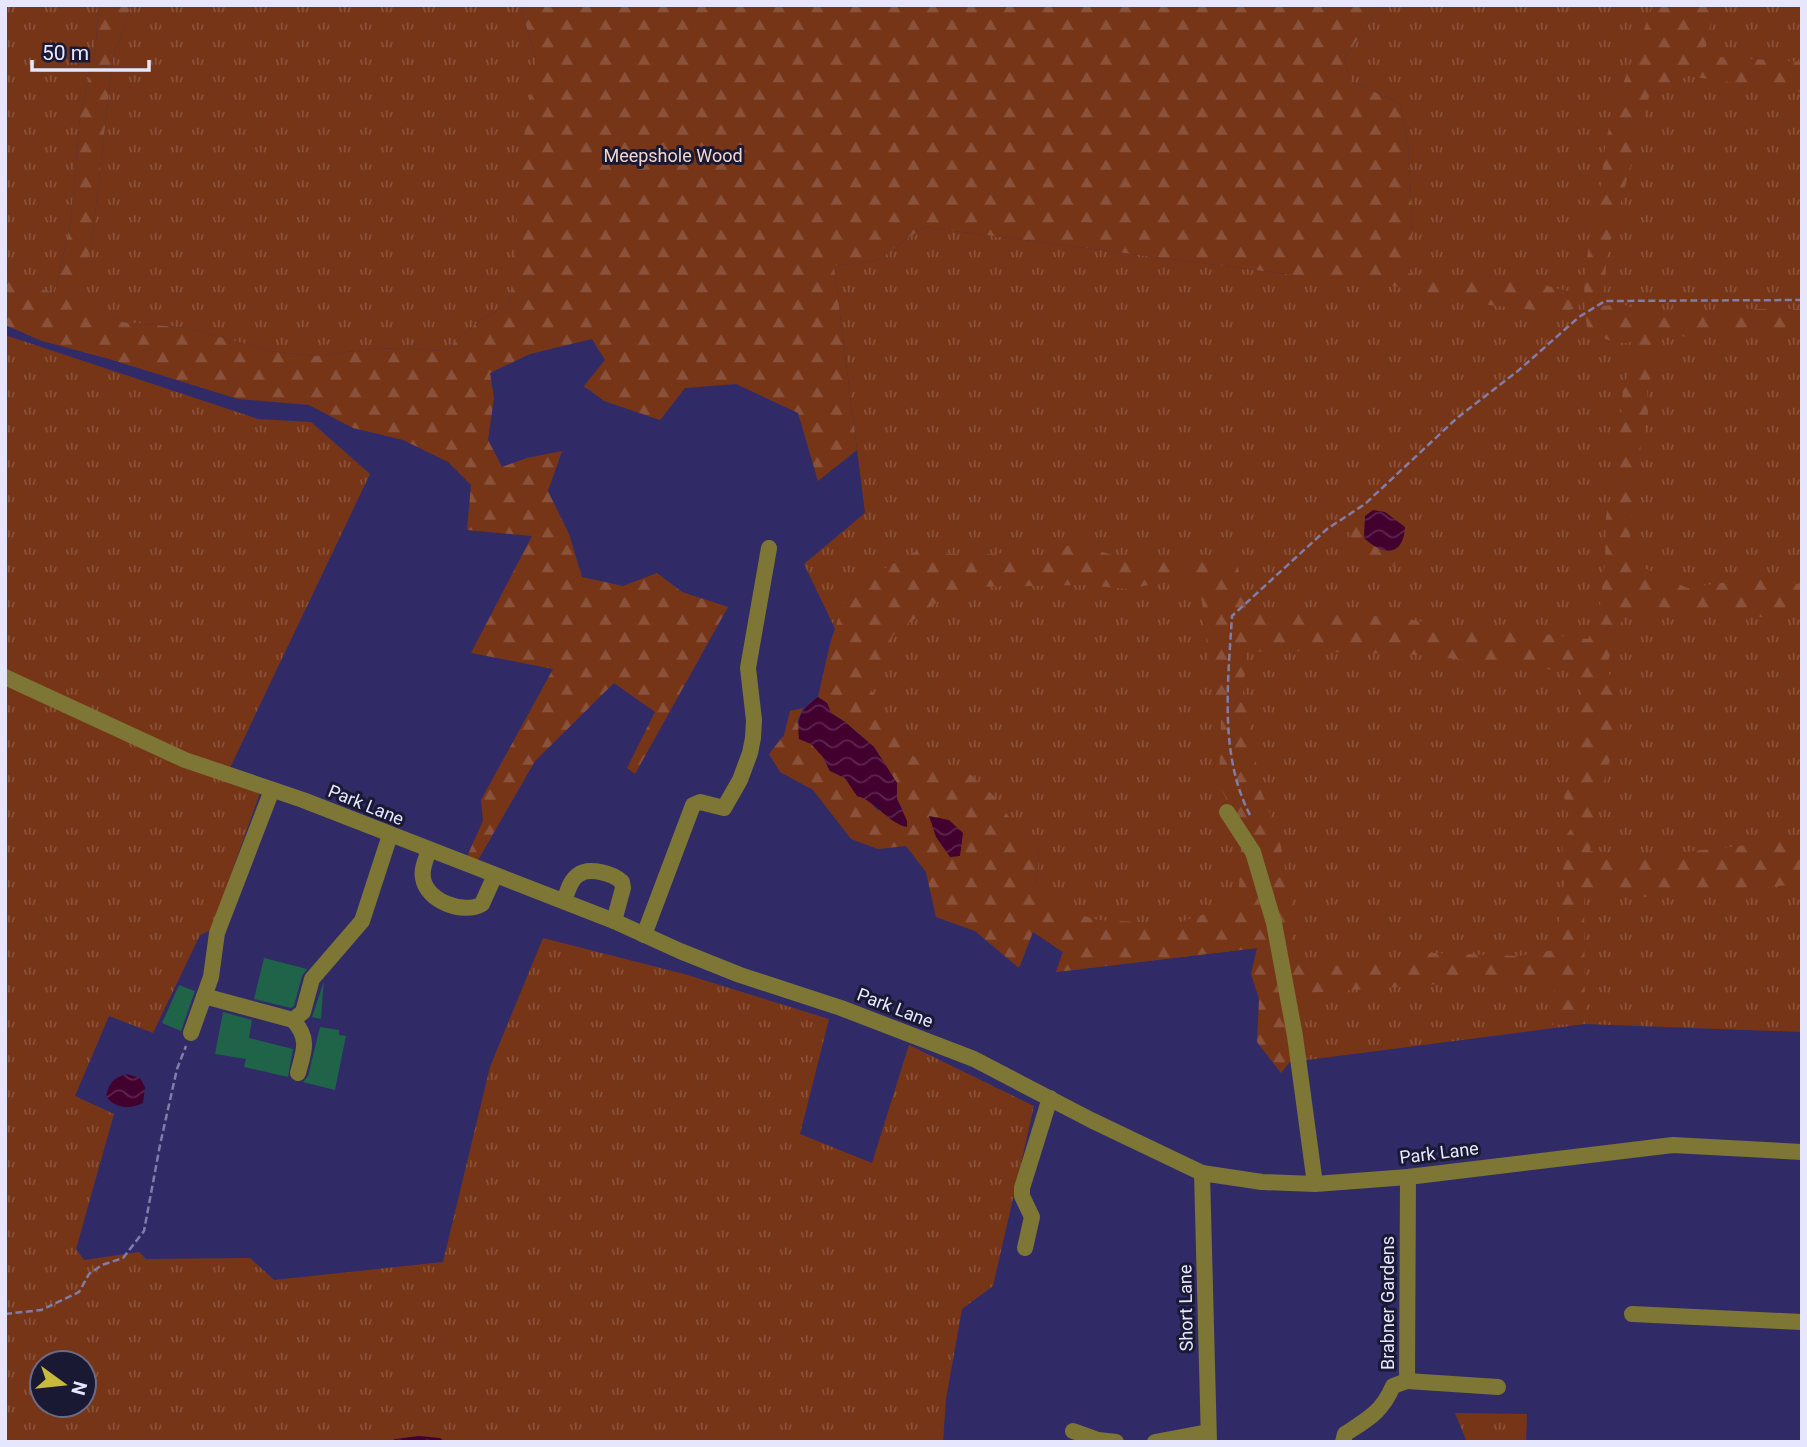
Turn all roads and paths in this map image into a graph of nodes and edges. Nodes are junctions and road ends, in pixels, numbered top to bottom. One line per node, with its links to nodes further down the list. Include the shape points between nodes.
1 (1802, 300): 6 (path, via 1605,301 1594,307 1457,418 1365,504 1327,528 1232,616 1228,686 1231,764)
2 (769, 548): 12 (street, via 748,668 754,720 750,753 724,808 700,802 693,805)
3 (5, 677): 4 (street, Park Lane, via 185,760)
4 (272, 790): 7 (street, Park Lane); 13 (street, via 217,933)
5 (1227, 812): 21 (street, via 1253,852 1274,923)
6 (1254, 824)
7 (390, 835): 8 (street, Park Lane); 14 (street, via 362,921 312,979 303,1012)
8 (429, 850): 9 (street, Park Lane); 9 (street, via 425,884 455,907 472,909 482,904)
9 (495, 875): 10 (street, Park Lane)
10 (564, 901): 11 (street, Park Lane); 11 (street, via 581,873 613,876 623,888)
11 (614, 921): 12 (street, Park Lane)
12 (644, 935): 17 (street, Park Lane, via 740,975 916,1035)
13 (204, 996): 14 (street); 15 (street)
14 (293, 1020): 16 (street, via 304,1037)
15 (191, 1033): 23 (path, via 177,1069 144,1231 122,1258 89,1274 79,1292 41,1310)
16 (298, 1073)
17 (1050, 1098): 19 (street, Park Lane); 22 (street, via 1022,1188 1032,1217)
18 (1802, 1152): 20 (street, Park Lane, via 1673,1145)
19 (1202, 1173): 21 (street, Park Lane); 29 (street, Short Lane)
20 (1408, 1177): 21 (street, Park Lane); 26 (street, Brabner Gardens)
21 (1315, 1184)
22 (1025, 1248)
23 (5, 1314)
24 (1632, 1314): 25 (street)
25 (1802, 1322)
26 (1407, 1381): 27 (street, Brabner Gardens); 32 (street, via 1393,1385 1381,1408 1345,1434)
27 (1497, 1387)
28 (1073, 1431): 30 (street)
29 (1208, 1437): 31 (street)
30 (1116, 1442)
31 (1155, 1442)
32 (1343, 1442)

